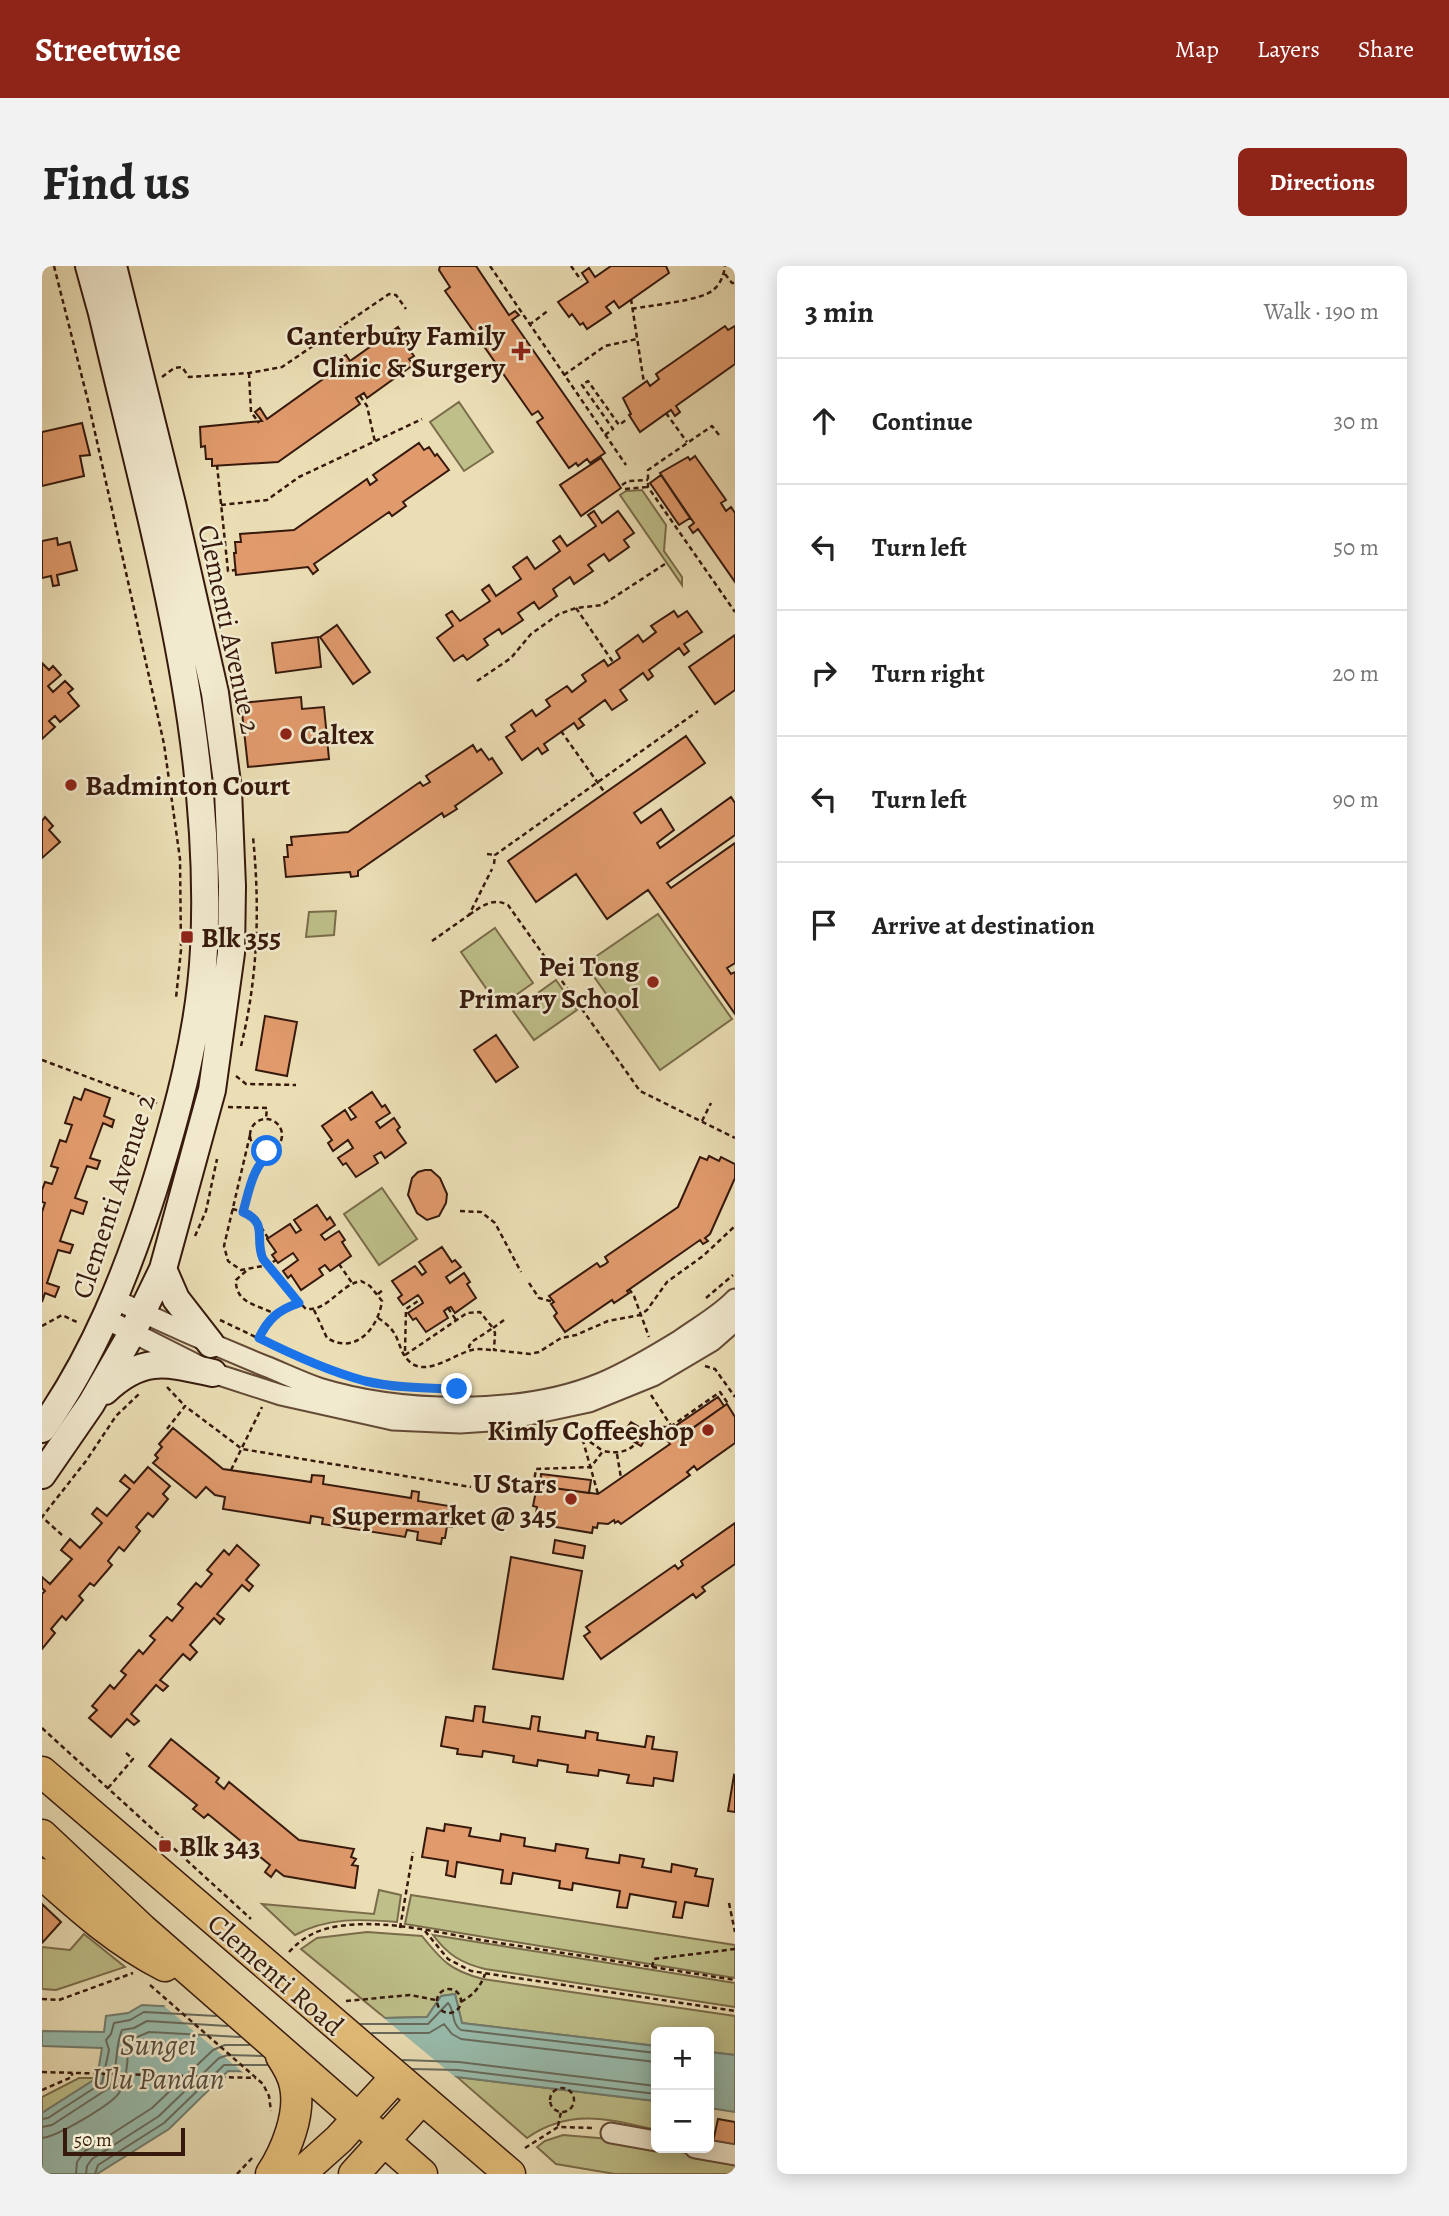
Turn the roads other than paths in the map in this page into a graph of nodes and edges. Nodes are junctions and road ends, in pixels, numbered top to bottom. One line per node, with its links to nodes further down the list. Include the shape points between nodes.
1 (89, 266): 3 (main road, Clementi Avenue 2, via 176,629 201,794 204,951 191,1048)
2 (113, 266): 4 (main road, Clementi Avenue 2, via 215,693 229,790 231,953 212,1090)
3 (154, 1187): 4 (main road, via 167,1196); 7 (main road, Clementi Avenue 2, via 139,1236)
4 (183, 1194): 5 (main road, Clementi Avenue 2)
5 (163, 1269): 9 (main road, Clementi Avenue 2); 10 (main road, via 176,1299)
6 (735, 1299): 10 (street, via 646,1362 599,1384 503,1404 393,1404 319,1388)
7 (102, 1315): 9 (street); 13 (main road, Clementi Avenue 2, via 68,1391)
8 (735, 1321): 11 (street, via 712,1341 653,1376 589,1402 505,1420 393,1419 281,1395)
9 (137, 1323): 10 (street); 11 (street); 12 (main road, Clementi Avenue 2)
10 (211, 1344)
11 (213, 1373): 12 (main road, via 169,1363 137,1368)
12 (91, 1404): 14 (main road, Clementi Avenue 2)
13 (42, 1429)
14 (42, 1475)
15 (42, 1772): 20 (main road, Clementi Road, via 279,1961)
16 (42, 1835): 18 (main road, Clementi Road)
17 (42, 1874): 18 (main road, Clementi Road, via 142,1955)
18 (209, 1988): 19 (main road, Clementi Road)
19 (276, 2046): 22 (main road, Clementi Road); 28 (main road, via 296,2087 296,2108 278,2163)
20 (396, 2077): 21 (main road, Clementi Road); 22 (main road)
21 (422, 2099): 25 (main road); 32 (main road, Clementi Road)
22 (358, 2118): 25 (main road, Clementi Road); 29 (main road)
23 (607, 2131): 24 (street)
24 (651, 2140)
25 (385, 2142): 30 (main road); 31 (main road, Clementi Road)
26 (714, 2151): 27 (street)
27 (735, 2155)
28 (262, 2165)
29 (300, 2174)
30 (354, 2174)
31 (422, 2174)
32 (510, 2174)

